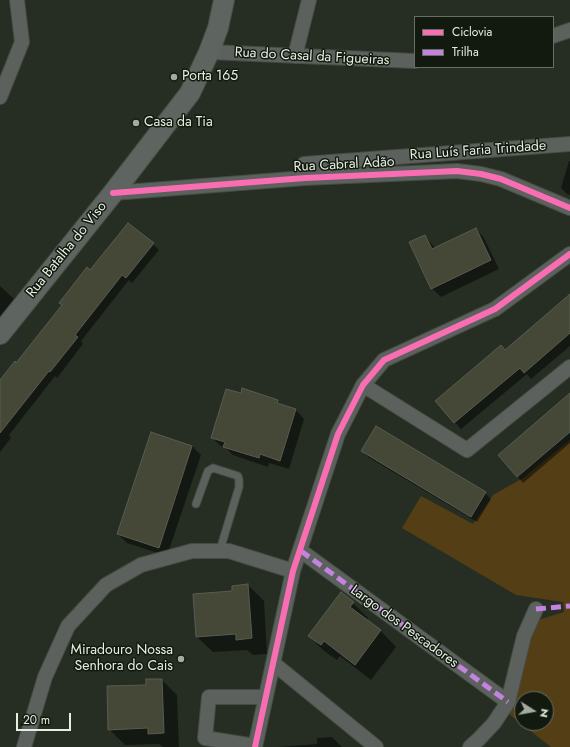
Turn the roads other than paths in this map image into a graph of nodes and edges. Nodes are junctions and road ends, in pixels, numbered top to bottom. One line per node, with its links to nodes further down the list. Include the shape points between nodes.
1 (17, 0): 9 (street, via 22,42)
2 (224, 0): 6 (street, Rua Batalha do Viso)
3 (309, 0): 7 (street)
4 (570, 30): 5 (street)
5 (554, 36)
6 (210, 52): 7 (street, Rua do Casal da Figueiras); 12 (street, Rua Batalha do Viso, via 190,93)
7 (296, 56): 8 (street, Rua do Casal da Figueiras)
8 (414, 61)
9 (0, 97)
10 (570, 144): 11 (street, Rua Luís Faria Trindade, via 304,164)
11 (305, 178): 12 (street, Rua Cabral Adão); 13 (street, Rua Cabral Adão, via 458,171 481,174 525,188)
12 (113, 193): 15 (street, Rua Batalha do Viso)
13 (570, 208)
14 (570, 254): 17 (street, via 495,309 384,360)
15 (0, 334)
16 (570, 367): 17 (street, via 467,450)
17 (363, 385): 20 (street, via 338,434)
18 (196, 504): 19 (lane, via 208,471 213,468 238,476 239,487)
19 (220, 550): 21 (street); 27 (street, via 192,551 141,565 106,584 68,626 45,677)
20 (300, 551): 21 (street); 25 (street, Largo dos Pescadores)
21 (293, 571): 23 (street)
22 (536, 609): 25 (street, via 524,636)
23 (273, 663): 24 (street); 28 (street)
24 (266, 697): 26 (street); 26 (street, via 209,697 205,738)
25 (508, 702): 29 (street, via 494,723)
26 (255, 746)
27 (24, 747)
28 (376, 747)
29 (471, 747)

